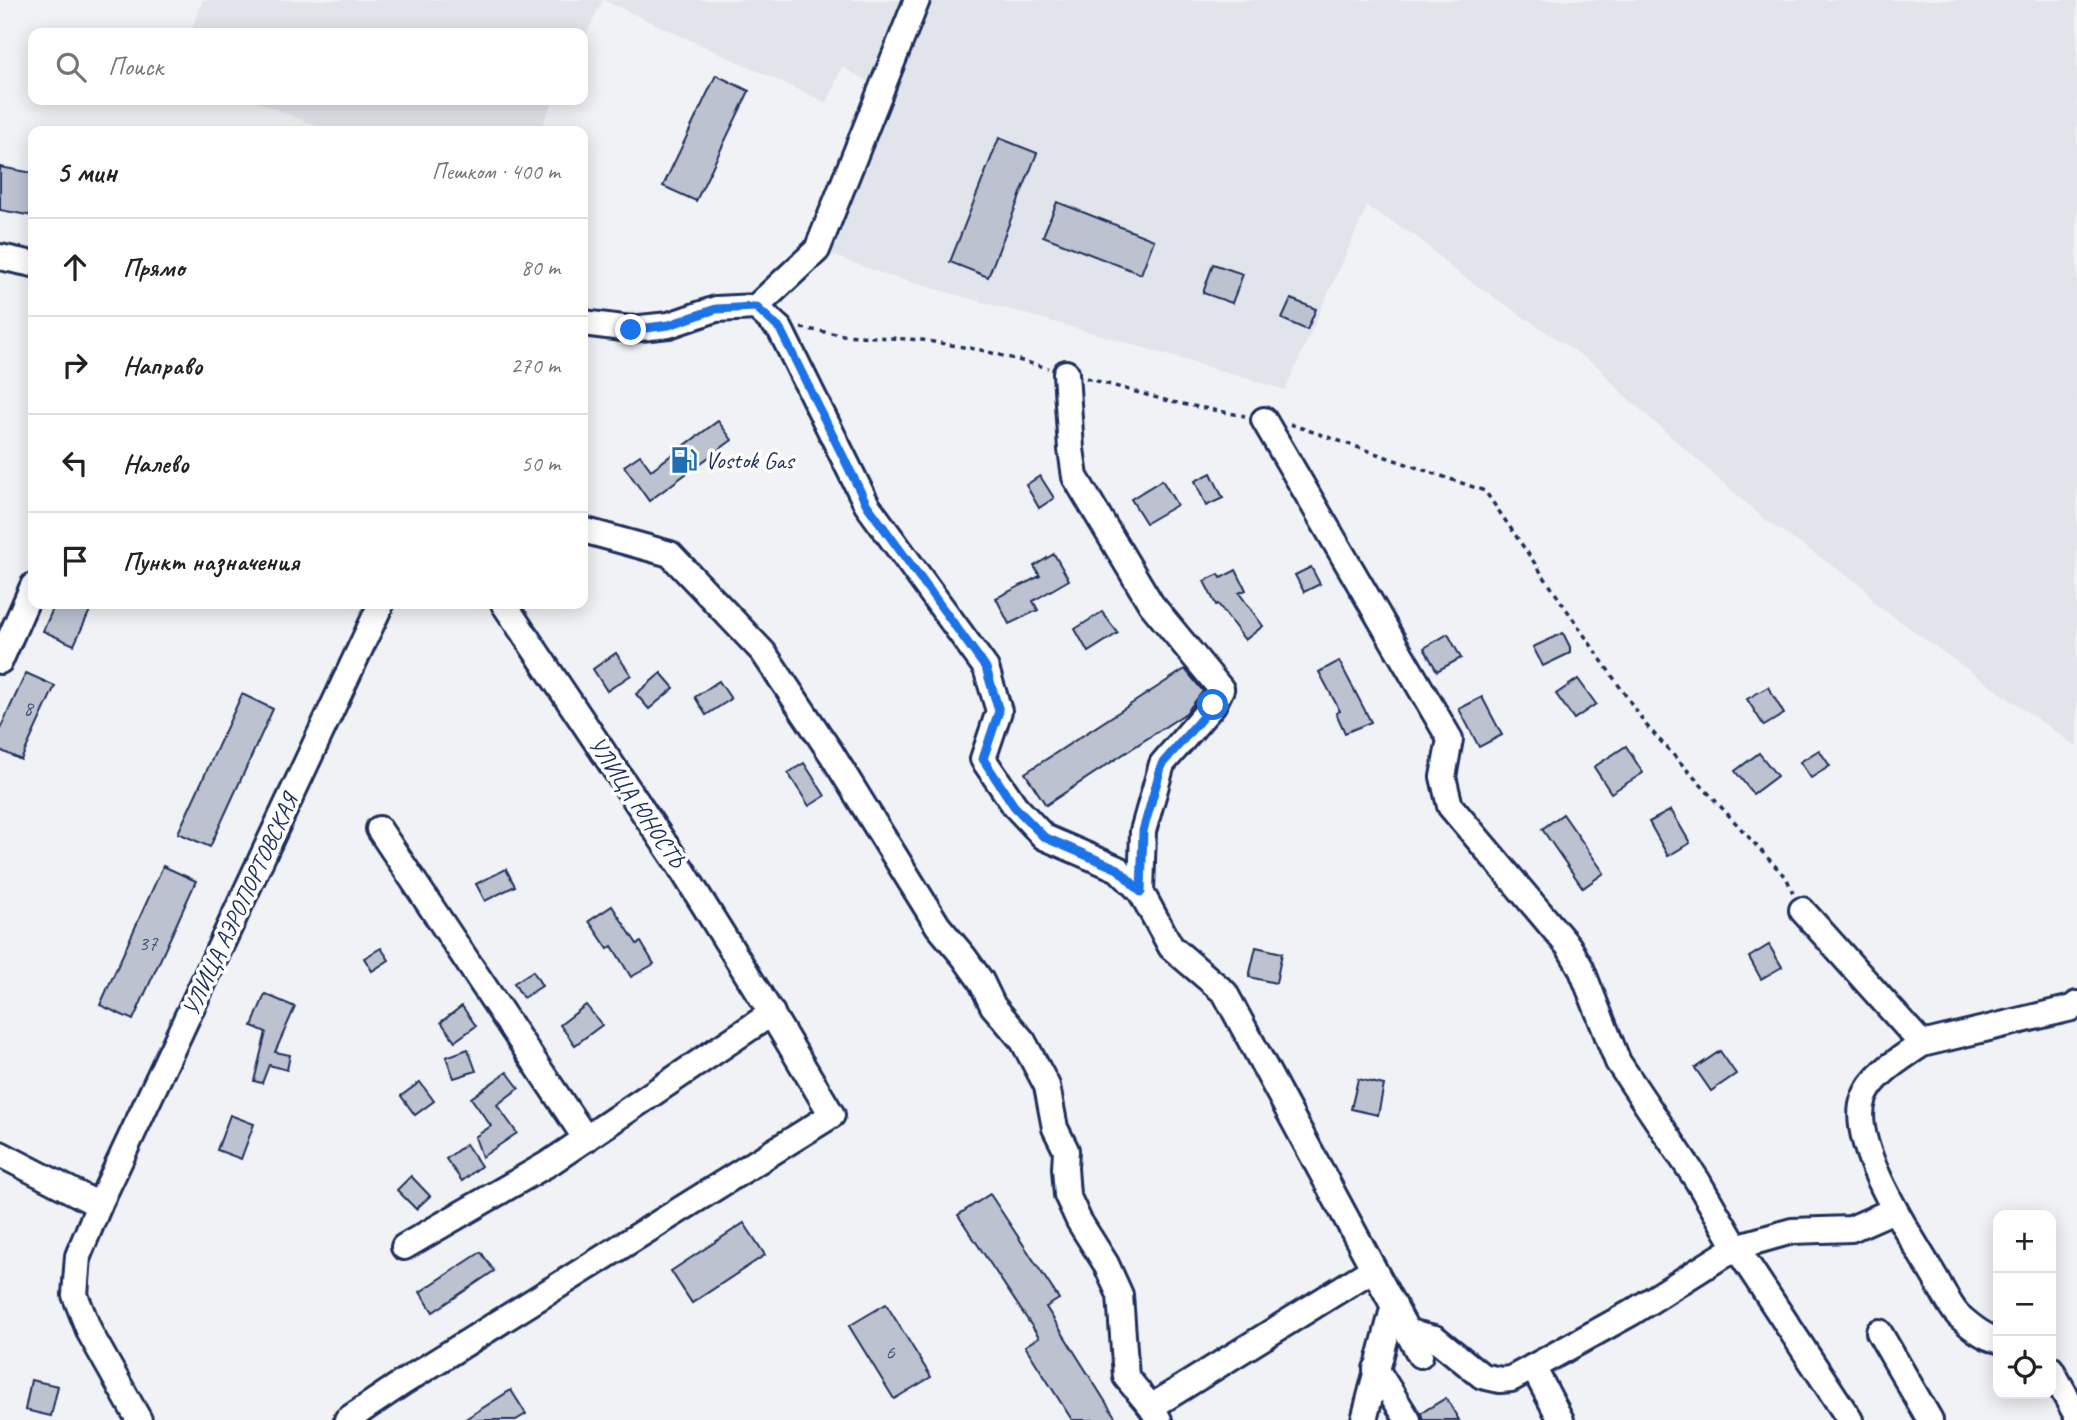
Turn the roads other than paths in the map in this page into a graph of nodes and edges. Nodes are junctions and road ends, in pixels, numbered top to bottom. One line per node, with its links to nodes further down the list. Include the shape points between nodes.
1 (917, 0): 4 (street, via 817,250)
2 (0, 257): 3 (street)
3 (28, 263)
4 (756, 307): 5 (street, via 716,309 669,325 631,330); 14 (street, via 780,329 867,505 986,668 999,711 983,759 1014,806 1044,837 1118,869)
5 (588, 324)
6 (1066, 373): 14 (street, via 1075,477 1151,604 1221,689 1213,705 1162,764 1143,831)
7 (1264, 420): 24 (street, via 1450,739 1443,777 1450,806 1569,947 1618,1062)
8 (588, 531): 32 (street, via 670,554 762,652 831,753 937,926 1023,1041 1047,1086 1055,1128 1066,1150 1067,1195 1120,1295 1126,1377)
9 (28, 597): 12 (street)
10 (379, 609): 21 (street, УЛИЦА АЭРОПОРТОВСКАЯ)
11 (507, 609): 17 (street, УЛИЦА ЮНОСТЬ, via 681,868)
12 (0, 661)
13 (379, 829): 19 (street)
14 (1141, 892): 25 (street, via 1171,947 1225,993)
15 (1802, 910): 18 (street)
16 (2077, 1004): 18 (street)
17 (768, 1008): 19 (street); 34 (street, УЛИЦА ЮНОСТЬ, via 832,1115 402,1383)
18 (1922, 1044): 22 (street, via 1879,1076 1864,1097 1860,1118 1868,1150)
19 (586, 1139): 23 (street)
20 (0, 1154): 21 (street)
21 (99, 1205): 35 (street, via 78,1256 75,1295 90,1333)
22 (1894, 1210): 24 (street, via 1851,1229 1792,1231); 28 (street, via 1957,1313)
23 (404, 1247)
24 (1736, 1247): 29 (street); 39 (street)
25 (1373, 1269): 26 (street); 32 (street)
26 (1394, 1305): 29 (street, via 1414,1344 1435,1338 1482,1376 1511,1379); 30 (street)
27 (1879, 1332): 40 (street)
28 (1993, 1339)
29 (1533, 1367): 38 (street)
30 (1376, 1369): 36 (street); 37 (street)
31 (2056, 1378): 33 (street)
32 (1155, 1414)
33 (2077, 1416)
34 (354, 1418)
35 (138, 1420)
36 (1364, 1420)
37 (1408, 1420)
38 (1560, 1420)
39 (1850, 1420)
40 (1930, 1420)

